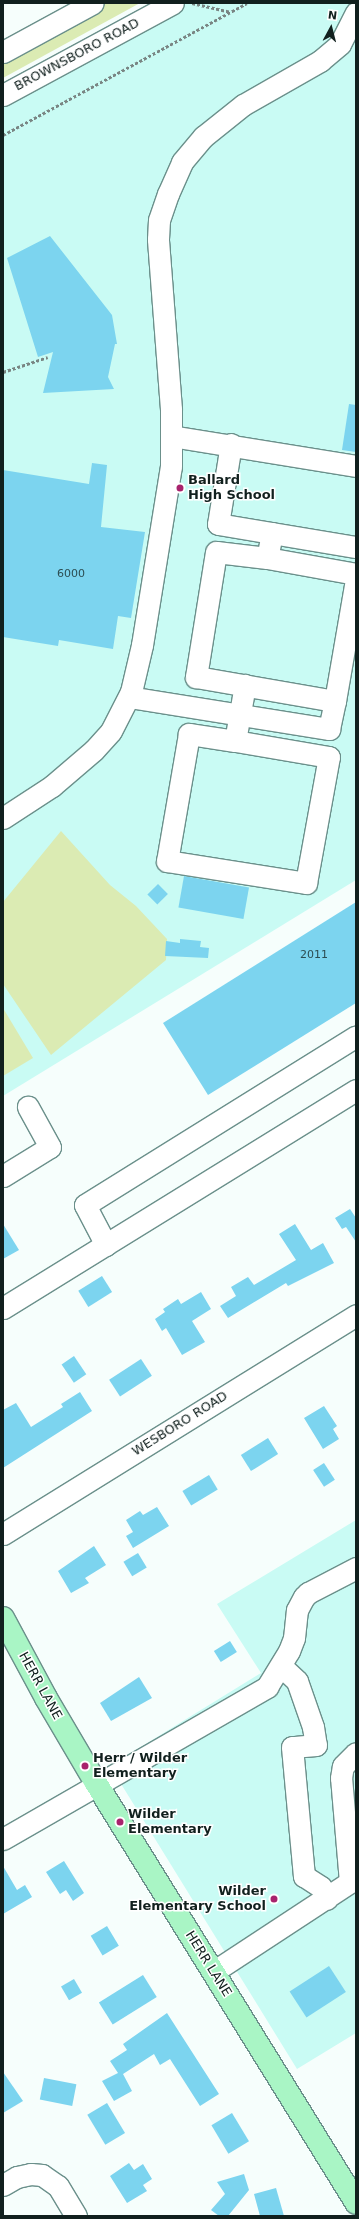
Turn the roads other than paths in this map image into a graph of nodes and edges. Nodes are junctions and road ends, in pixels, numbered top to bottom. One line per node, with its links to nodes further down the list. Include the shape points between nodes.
1 (93, 3): 4 (street)
2 (173, 3): 5 (street, BROWNSBORO ROAD)
3 (355, 19): 6 (street, via 340,44 320,61 243,105 203,137 182,162 159,220 158,239)
4 (3, 52)
5 (3, 95)
6 (171, 436): 7 (street); 15 (street, via 169,482 142,645)
7 (231, 444): 8 (street); 9 (street, via 218,524)
8 (356, 466)
9 (272, 533): 10 (street); 11 (street)
10 (356, 547)
11 (267, 558): 12 (street); 14 (street, via 216,552 196,677)
12 (356, 574)
13 (356, 579): 16 (street)
14 (245, 685): 16 (street); 17 (street)
15 (129, 697): 17 (street); 19 (street, via 111,731 94,750 42,794)
16 (335, 701): 17 (street, via 329,729)
17 (240, 715): 18 (street)
18 (235, 741): 18 (street, via 329,757 306,883 167,861 189,734)
19 (3, 818)
20 (356, 1036): 24 (street, via 85,1205)
21 (356, 1090): 24 (street)
22 (28, 1107): 23 (street, via 50,1147)
23 (3, 1176)
24 (106, 1245): 25 (street)
25 (3, 1308)
26 (356, 1315): 27 (street, WESBORO ROAD)
27 (3, 1534)
28 (356, 1568): 30 (street, via 308,1593 304,1598 297,1610 292,1644)
29 (3, 1618): 32 (main road, HERR LANE)
30 (281, 1666): 32 (street, via 266,1687); 35 (street, via 296,1681 313,1727 316,1745 292,1747 304,1876 321,1887)
31 (356, 1754): 34 (street, via 343,1766 341,1778)
32 (96, 1783): 33 (street); 36 (main road, HERR LANE)
33 (3, 1838)
34 (353, 1880): 35 (street)
35 (327, 1899): 36 (street)
36 (213, 1972): 38 (main road, HERR LANE)
37 (3, 2185): 39 (street, via 17,2177 42,2174 58,2186)
38 (356, 2203)
39 (76, 2216)

